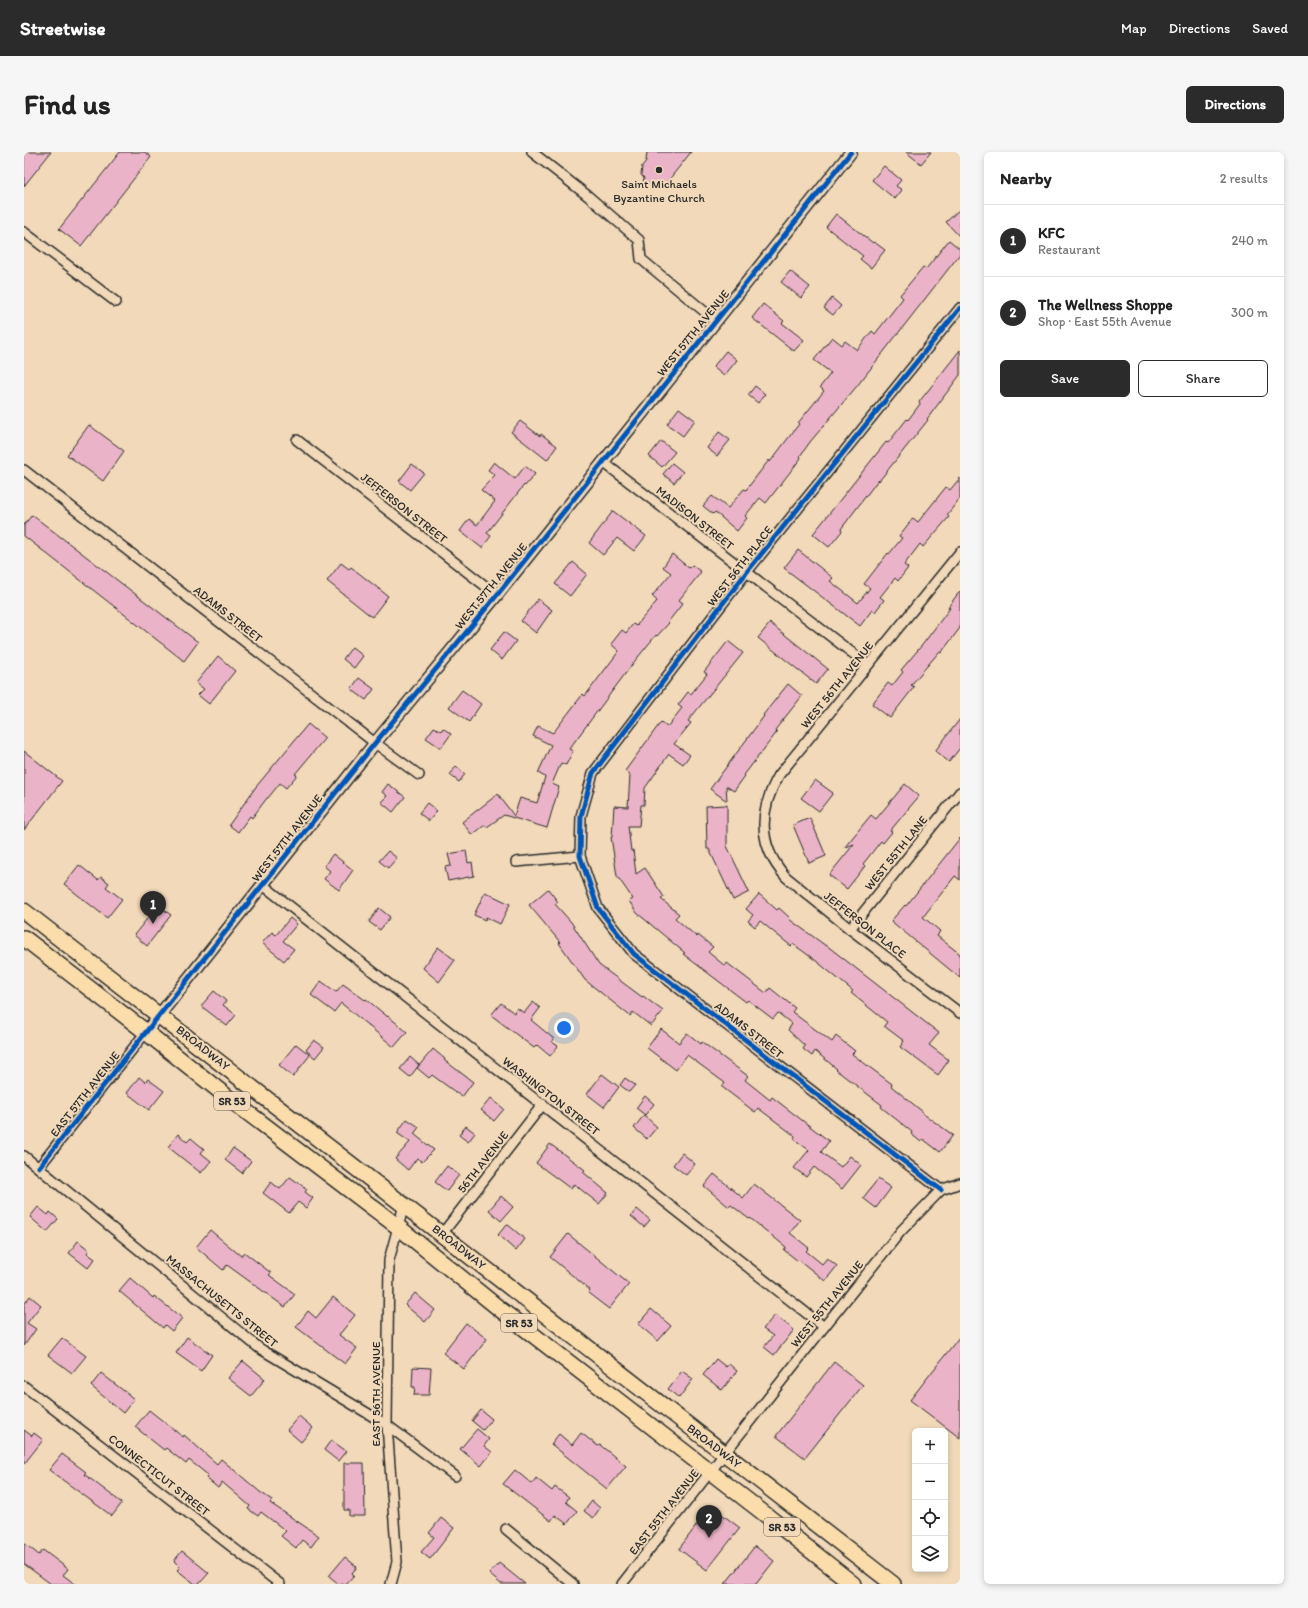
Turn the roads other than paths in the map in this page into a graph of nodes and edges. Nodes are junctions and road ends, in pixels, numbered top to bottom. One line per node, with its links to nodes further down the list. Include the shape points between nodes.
1 (532, 152): 6 (street, via 639,240 641,259)
2 (851, 152): 6 (street, WEST 57TH AVENUE)
3 (24, 232): 4 (street)
4 (116, 302)
5 (960, 308): 11 (street, WEST 56TH PLACE)
6 (716, 321): 8 (street, WEST 57TH AVENUE)
7 (297, 440): 12 (street, JEFFERSON STREET)
8 (603, 462): 11 (street, MADISON STREET); 12 (street, WEST 57TH AVENUE)
9 (24, 470): 14 (street, ADAMS STREET)
10 (960, 552): 13 (street, WEST 56TH AVENUE)
11 (746, 573): 13 (street, MADISON STREET); 18 (street, WEST 56TH PLACE, via 593,773 581,816)
12 (497, 595): 14 (street, WEST 57TH AVENUE)
13 (868, 665): 17 (street, WEST 56TH AVENUE, via 772,787 763,820)
14 (375, 743): 15 (street, ADAMS STREET); 20 (street, WEST 57TH AVENUE)
15 (419, 775)
16 (960, 792): 22 (street, WEST 55TH LANE)
17 (768, 846): 22 (street, JEFFERSON PLACE, via 772,858 786,877)
18 (580, 856): 19 (street); 31 (street, ADAMS STREET, via 598,908 634,954)
19 (516, 862)
20 (263, 885): 25 (street, WEST 57TH AVENUE); 27 (street, WASHINGTON STREET)
21 (24, 911): 25 (main road, BROADWAY / SR 53)
22 (850, 929): 24 (street, JEFFERSON PLACE)
23 (24, 938): 26 (main road, BROADWAY / SR 53)
24 (960, 1013)
25 (160, 1015): 26 (street, WEST 57TH AVENUE); 32 (main road, BROADWAY / SR 53)
26 (146, 1032): 29 (street, EAST 57TH AVENUE); 33 (main road, BROADWAY / SR 53)
27 (543, 1104): 34 (street, 56TH AVENUE); 35 (street, WASHINGTON STREET)
28 (24, 1156): 29 (street, MASSACHUSETTS STREET)
29 (39, 1167): 37 (street, MASSACHUSETTS STREET, via 259,1348)
30 (960, 1183): 31 (street, WEST 55TH AVENUE)
31 (941, 1190): 35 (street, WEST 55TH AVENUE, via 901,1231)
32 (404, 1205): 33 (street, EAST 56TH AVENUE); 34 (main road, BROADWAY / SR 53)
33 (397, 1226): 37 (street, EAST 56TH AVENUE, via 389,1260); 39 (main road, BROADWAY / SR 53)
34 (442, 1234): 38 (main road, BROADWAY / SR 53)
35 (824, 1327): 38 (street, WEST 55TH AVENUE)
36 (24, 1386): 42 (street, CONNECTICUT STREET)
37 (387, 1426): 40 (street, MASSACHUSETTS STREET); 43 (street, EAST 56TH AVENUE, via 397,1562)
38 (724, 1454): 39 (street, EAST 55TH AVENUE); 47 (main road, BROADWAY / SR 53)
39 (710, 1472): 45 (street, EAST 55TH AVENUE); 46 (main road, BROADWAY / SR 53)
40 (455, 1476)
41 (506, 1529): 44 (street)
42 (280, 1584)
43 (391, 1584)
44 (572, 1584)
45 (622, 1584)
46 (853, 1584)
47 (893, 1584)

